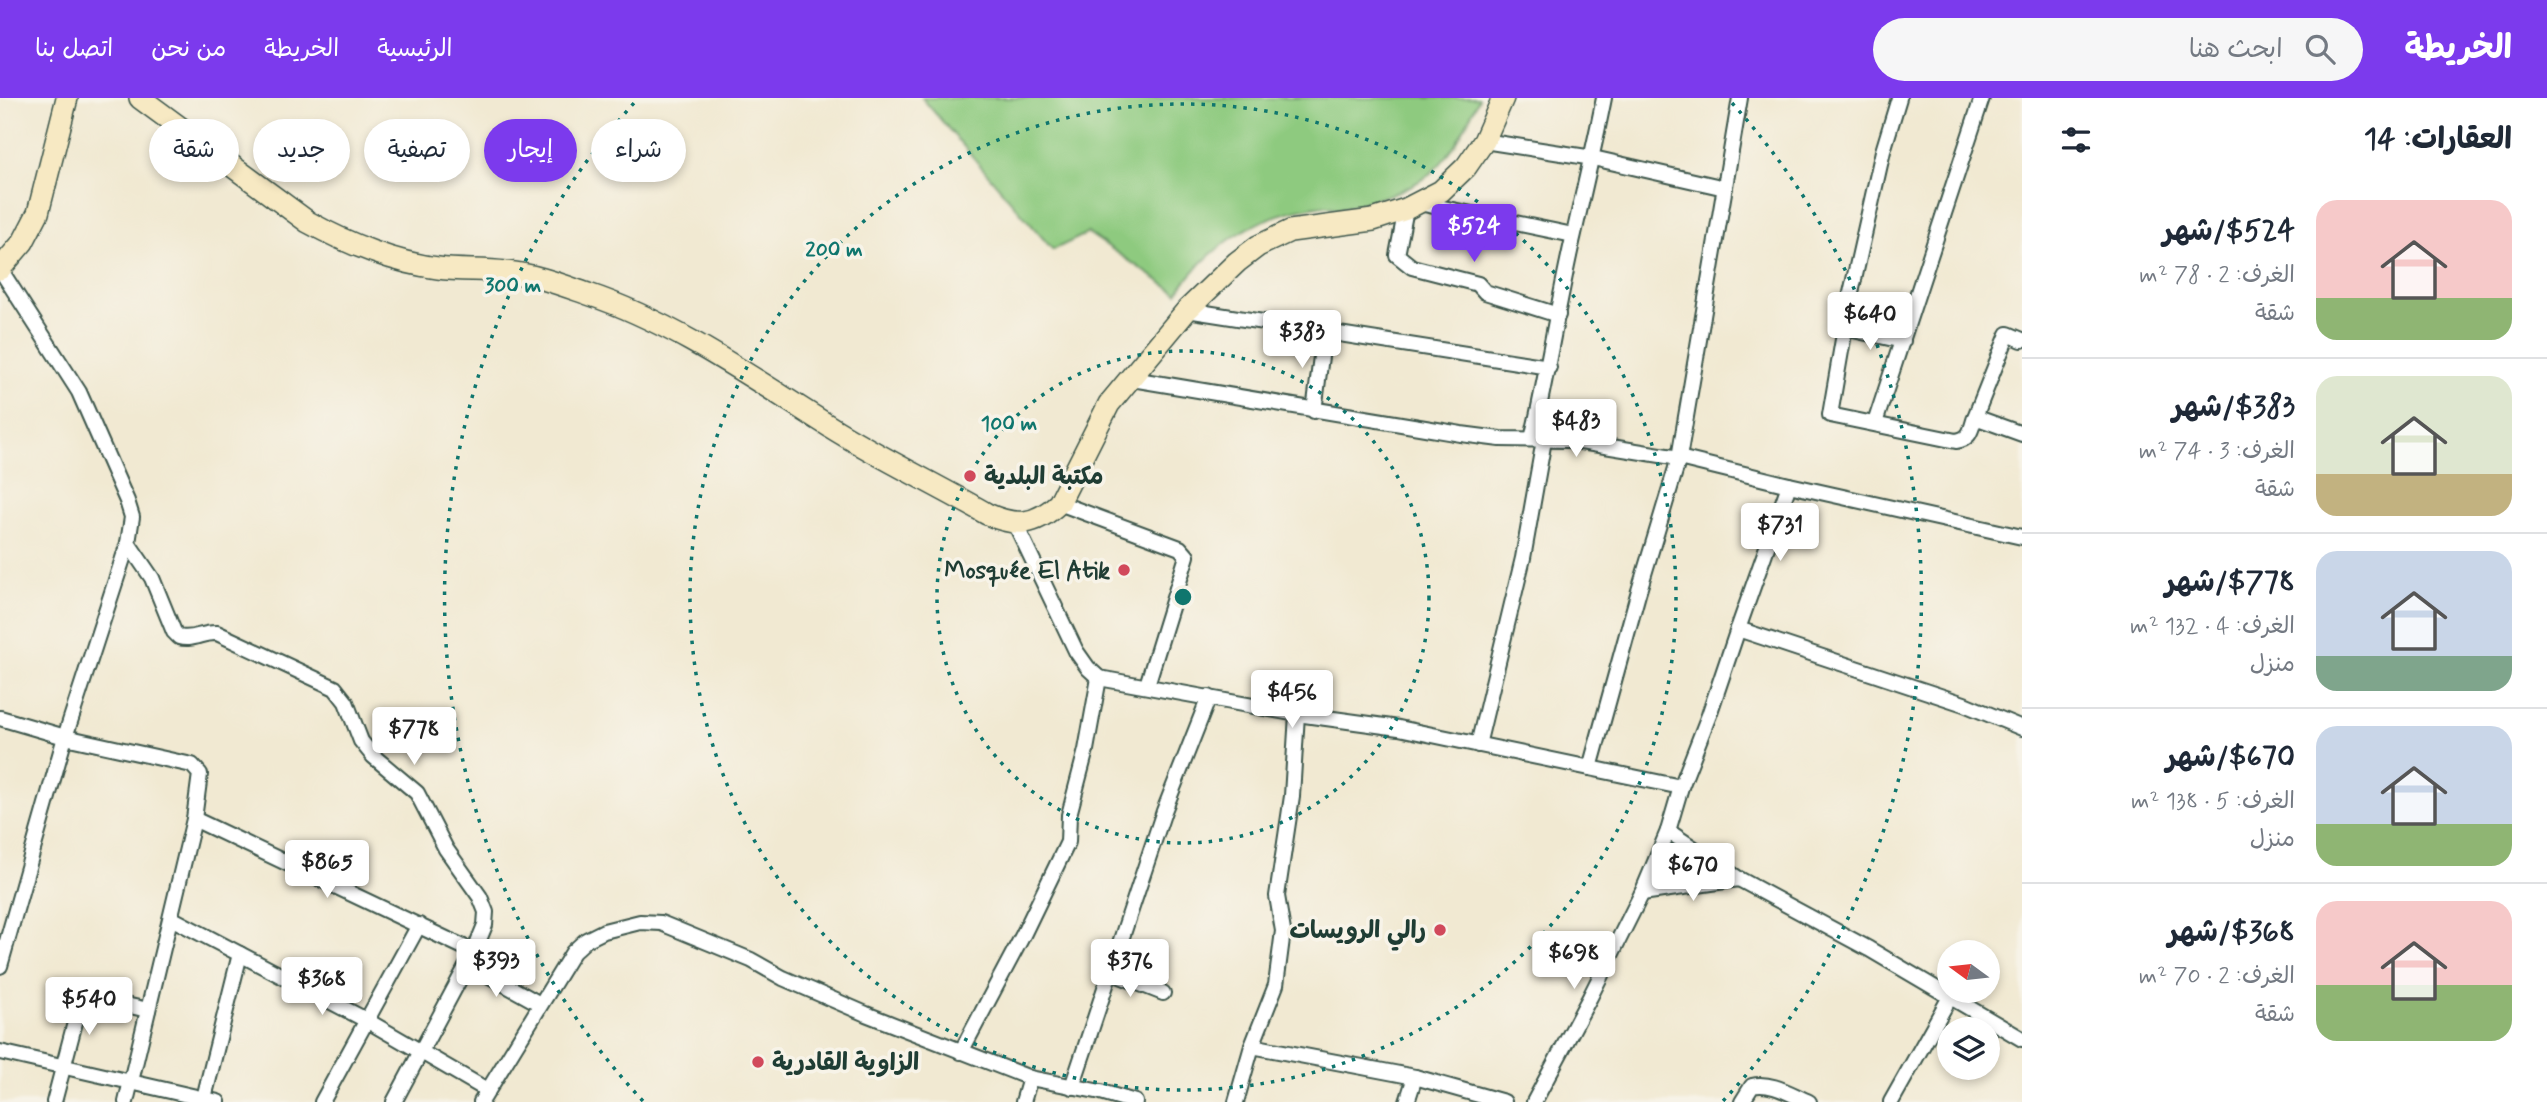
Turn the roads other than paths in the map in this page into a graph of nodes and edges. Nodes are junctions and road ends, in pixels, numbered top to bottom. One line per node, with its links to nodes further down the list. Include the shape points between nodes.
1 (67, 98): 13 (street, via 38,213 23,242)
2 (140, 98): 30 (street, via 335,237 436,268 534,276 646,317 892,463 987,514)
3 (1503, 98): 8 (street)
4 (1604, 98): 9 (street)
5 (1740, 98): 10 (street)
6 (1899, 98): 16 (street)
7 (1982, 98): 19 (street)
8 (1484, 141): 9 (street); 11 (street, via 1456,178)
9 (1593, 158): 10 (street); 12 (street)
10 (1725, 188): 27 (street)
11 (1412, 206): 12 (street); 14 (street, via 1373,220 1274,237 1237,262); 15 (street, via 1396,255 1406,263)
12 (1573, 235): 15 (street)
13 (0, 269): 32 (street, via 84,403 127,501 132,517)
14 (1186, 310): 17 (street); 21 (street)
15 (1558, 315): 20 (street)
16 (1844, 328): 19 (street); 24 (street, via 1830,415)
17 (1324, 333): 20 (street); 22 (street)
18 (2022, 340): 23 (street, via 2008,334)
19 (1903, 341): 24 (street)
20 (1549, 367): 26 (street)
21 (1132, 379): 22 (street); 29 (street, via 1103,415)
22 (1314, 411): 26 (street, via 1461,434)
23 (1975, 416): 24 (street, via 1969,435 1956,441); 25 (street)
24 (1875, 423)
25 (2022, 434)
26 (1538, 440): 27 (street); 41 (street, via 1523,558)
27 (1679, 458): 28 (street); 42 (street)
28 (1789, 485): 31 (street); 33 (street)
29 (1059, 503): 30 (street, via 1037,520); 35 (street, via 1180,548 1187,556)
30 (1015, 523): 34 (street, via 1076,652)
31 (2021, 533)
32 (128, 543): 40 (street); 51 (street, via 152,578 178,637 216,633 335,688 341,695 361,741 383,767 417,793 446,849 480,897 485,925)
33 (1738, 629): 39 (street, via 1964,704); 43 (street)
34 (1099, 678): 35 (street); 65 (street, via 1069,815 1068,842)
35 (1147, 685): 36 (street)
36 (1209, 697): 37 (street); 53 (street, via 1164,811)
37 (1297, 714): 41 (street); 62 (street, via 1292,796 1277,896 1283,931 1276,985)
38 (0, 718): 40 (street)
39 (2022, 728)
40 (65, 737): 44 (street, via 197,768 200,778); 52 (street)
41 (1478, 745): 42 (street)
42 (1590, 768): 43 (street)
43 (1681, 787): 45 (street)
44 (194, 819): 48 (street); 49 (street)
45 (1668, 831): 46 (street); 47 (street)
46 (1739, 879): 47 (street); 54 (street)
47 (1642, 893): 82 (street)
48 (171, 918): 50 (street); 59 (street)
49 (419, 925): 51 (street); 60 (street)
50 (240, 954): 60 (street); 72 (street)
51 (471, 958): 58 (street); 64 (street)
52 (0, 966)
53 (1110, 972): 55 (street); 70 (street)
54 (1937, 989)
55 (1163, 993)
56 (1947, 1003): 85 (street)
57 (1961, 1003): 61 (street)
58 (540, 1004): 65 (street, via 573,952 586,940 650,921); 71 (street)
59 (148, 1010): 66 (street, via 84,999); 69 (street)
60 (366, 1020): 64 (street); 75 (street)
61 (2022, 1038)
62 (1252, 1046): 67 (street); 79 (street)
63 (0, 1052): 66 (street)
64 (419, 1052): 71 (street); 76 (street)
65 (961, 1052): 68 (street)
66 (62, 1067): 69 (street); 73 (street)
67 (1415, 1077): 80 (street); 81 (street)
68 (1030, 1079): 70 (street); 77 (street)
69 (131, 1082): 72 (street); 74 (street)
70 (1072, 1087): 78 (street)
71 (484, 1096)
72 (208, 1101)
73 (54, 1102)
74 (126, 1102)
75 (322, 1102)
76 (394, 1102)
77 (1023, 1102)
78 (1135, 1102)
79 (1236, 1102)
80 (1407, 1102)
81 (1504, 1102)
82 (1534, 1102)
83 (1742, 1102): 84 (street, via 1758,1084)
84 (1809, 1102)
85 (1891, 1102)

